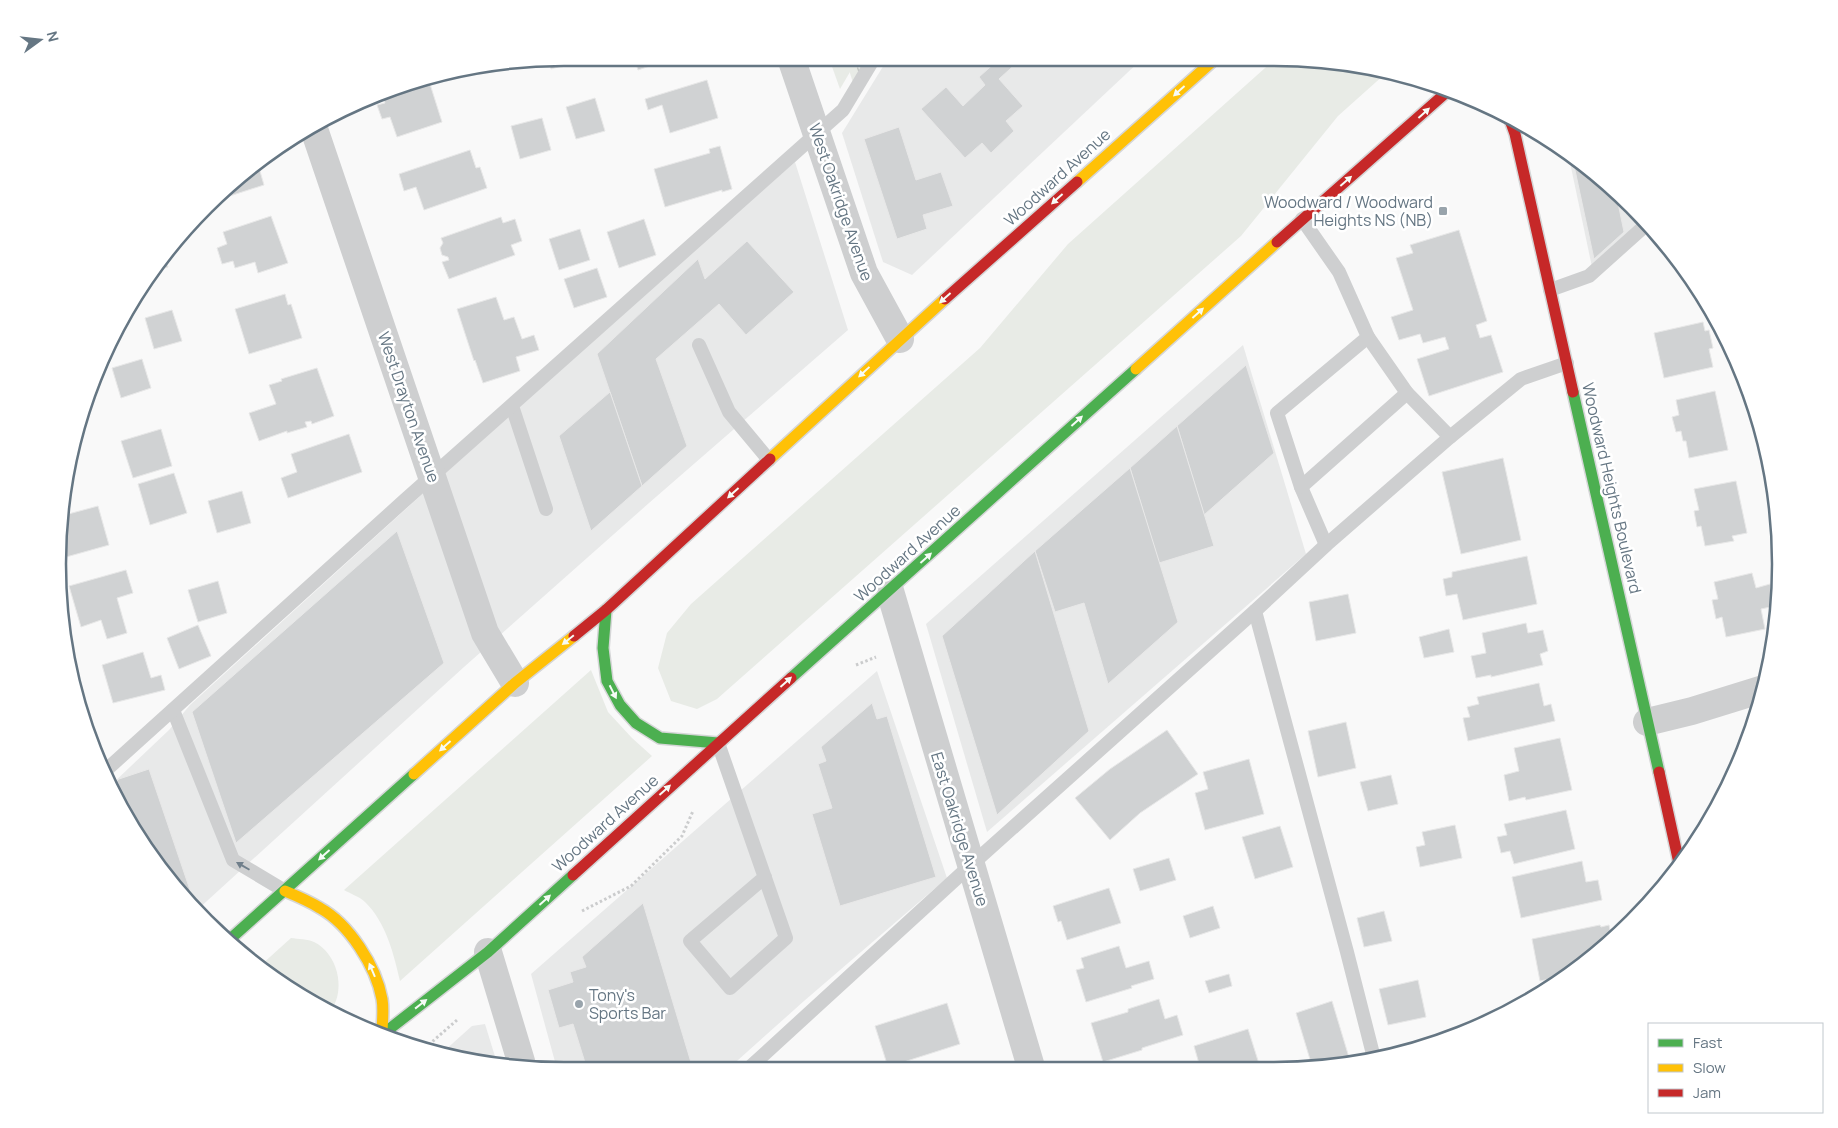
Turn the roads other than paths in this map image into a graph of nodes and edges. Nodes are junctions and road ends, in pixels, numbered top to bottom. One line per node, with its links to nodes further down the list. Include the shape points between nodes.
1 (794, 66): 7 (street, West Oakridge Avenue)
2 (869, 66): 7 (lane, via 843,110)
3 (1207, 66): 12 (main road, Woodward Avenue, one-way to 12)
4 (1442, 96): 8 (main road, Woodward Avenue, one-way to 4)
5 (1512, 127): 10 (main road, Woodward Heights Boulevard)
6 (315, 133): 19 (street, West Drayton Avenue)
7 (817, 134): 12 (street, West Oakridge Avenue, via 864,273); 16 (lane)
8 (1302, 219): 11 (lane, via 1339,272); 23 (main road, Woodward Avenue, one-way to 8)
9 (1642, 229): 10 (lane, via 1589,276)
10 (1550, 290): 14 (main road, Woodward Heights Boulevard)
11 (1368, 336): 15 (lane); 20 (lane, via 1277,413)
12 (900, 339): 18 (main road, Woodward Avenue, one-way to 18)
13 (700, 345): 18 (lane, via 729,412)
14 (1567, 363): 17 (lane, via 1521,379); 29 (main road, Woodward Heights Boulevard)
15 (1406, 393): 17 (lane); 20 (lane)
16 (512, 406): 19 (lane); 21 (lane)
17 (1450, 437): 22 (lane)
18 (769, 460): 24 (main road, Woodward Avenue, one-way to 24)
19 (432, 476): 26 (street, West Drayton Avenue, via 485,633); 28 (lane)
20 (1301, 486): 22 (lane)
21 (546, 509)
22 (1326, 546): 25 (lane)
23 (890, 590): 30 (main road, Woodward Avenue, one-way to 23); 33 (street, East Oakridge Avenue)
24 (606, 610): 26 (main road, Woodward Avenue, one-way to 26); 30 (main road, one-way to 30, via 603,648 607,681 620,705 636,723 660,738)
25 (1255, 611): 33 (lane); 40 (lane)
26 (515, 683): 35 (main road, Woodward Avenue, one-way to 35)
27 (1755, 691): 29 (street)
28 (173, 710): 31 (lane); 35 (lane, one-way to 28, via 233,860)
29 (1647, 722): 32 (main road, Woodward Heights Boulevard)
30 (718, 743): 34 (lane); 37 (main road, Woodward Avenue, one-way to 30)
31 (110, 766)
32 (1678, 855)
33 (971, 865): 42 (lane); 43 (street, East Oakridge Avenue)
34 (765, 877): 34 (lane, via 786,938 730,988 690,941)
35 (285, 891): 36 (main road, Woodward Avenue); 38 (main road, one-way to 35, via 382,998 371,966 353,937 322,908)
36 (234, 936)
37 (488, 952): 39 (main road, Woodward Avenue, one-way to 37); 41 (street)
38 (382, 1027)
39 (388, 1029)
40 (1372, 1052)
41 (521, 1060)
42 (755, 1062)
43 (1030, 1062)

